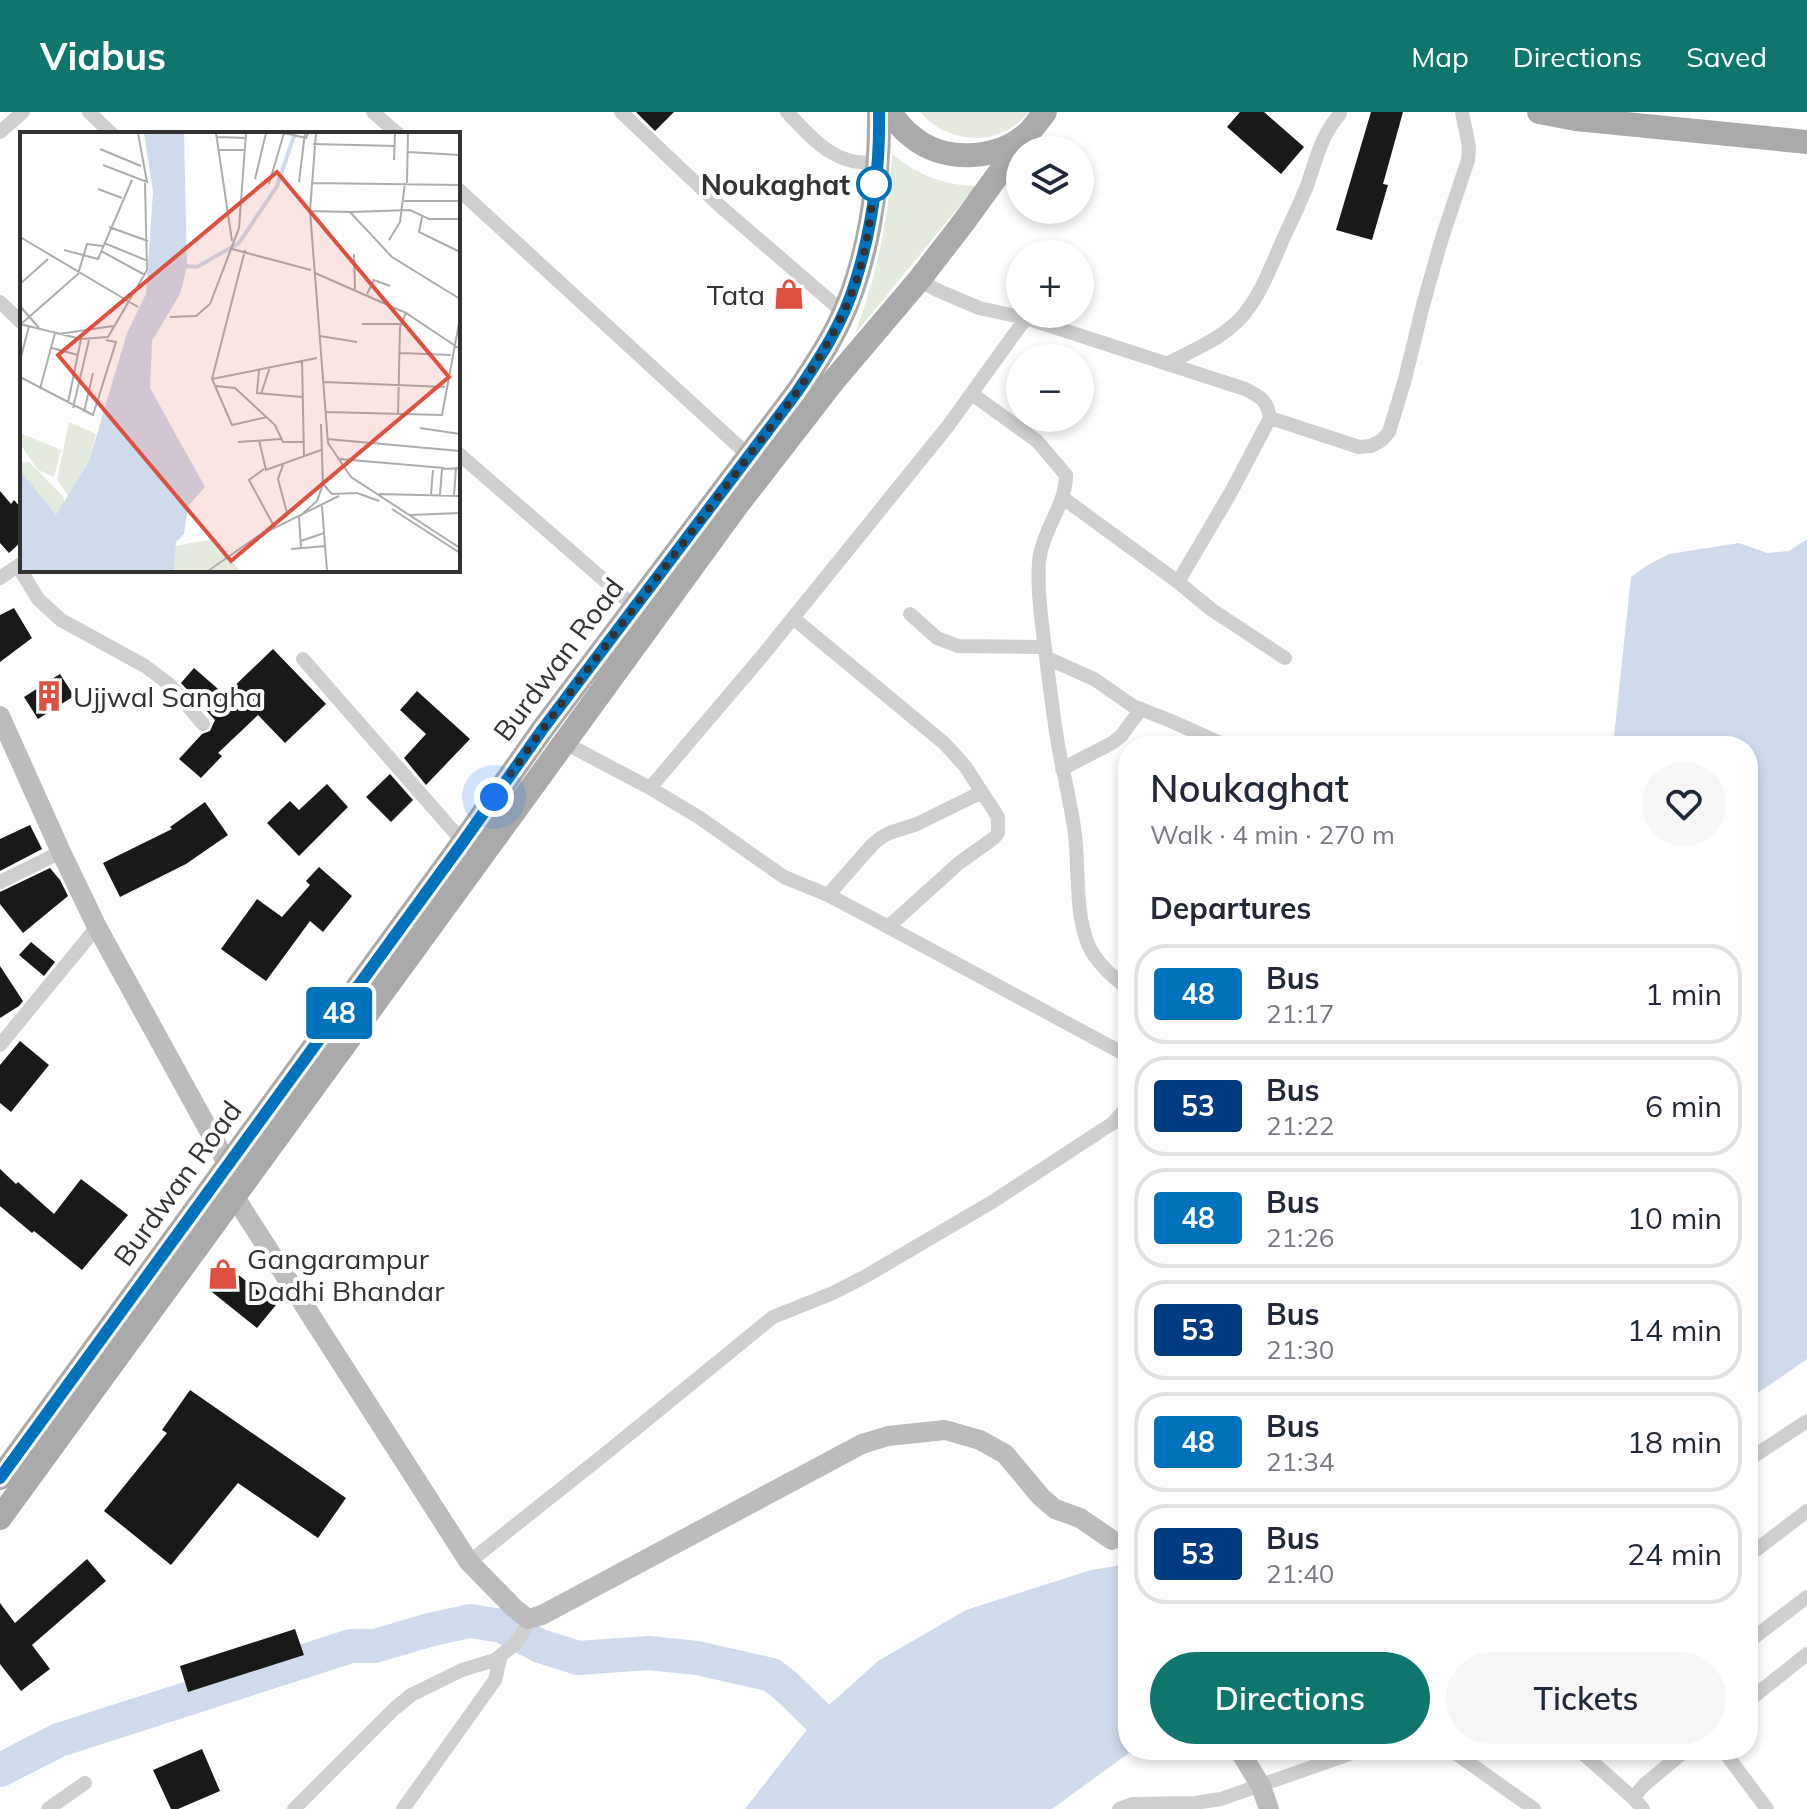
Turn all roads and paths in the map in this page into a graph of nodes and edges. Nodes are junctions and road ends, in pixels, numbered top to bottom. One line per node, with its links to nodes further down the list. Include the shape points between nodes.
1 (23, 112): 12 (street)
2 (89, 112): 13 (street)
3 (373, 112): 14 (street)
4 (621, 112): 21 (street)
5 (787, 112): 17 (street, via 837,155)
6 (879, 112): 17 (main road, Burdwan Road)
7 (889, 112): 15 (main road, via 910,136 939,152 992,152)
8 (1045, 112): 15 (main road, Burdwan Road)
9 (1462, 112): 29 (street, via 1468,160 1389,432 1371,446 1359,447)
10 (1539, 112): 16 (main road)
11 (1340, 114): 26 (street, via 1326,131 1294,216 1245,312 1221,335)
12 (0, 132)
13 (110, 132)
14 (396, 132)
15 (1029, 132): 19 (main road, Burdwan Road)
16 (1807, 142)
17 (877, 163): 21 (main road, Burdwan Road, via 864,247)
18 (460, 191): 31 (street)
19 (919, 280): 22 (street, via 979,308); 28 (main road, Burdwan Road)
20 (0, 302): 23 (street)
21 (843, 312): 28 (main road, Burdwan Road)
22 (1006, 314)
23 (20, 321)
24 (1019, 328): 27 (street)
25 (1057, 328): 26 (street)
26 (1167, 364): 29 (street, via 1260,396)
27 (972, 394): 32 (street, via 1047,451 1066,475); 39 (street)
28 (799, 407): 31 (main road, Burdwan Road); 49 (main road, Burdwan Road, via 738,504)
29 (1270, 418): 36 (street)
30 (460, 455): 37 (street)
31 (748, 455): 37 (main road, Burdwan Road)
32 (1063, 498): 36 (street); 40 (street, via 1039,561)
33 (20, 564): 35 (street)
34 (24, 572): 45 (street, via 38,599 61,620 145,666 170,685)
35 (0, 578)
36 (1178, 582): 41 (street)
37 (635, 607): 53 (main road, Burdwan Road)
38 (910, 614): 40 (street, via 937,638 958,646)
39 (793, 618): 51 (street); 52 (street, via 944,743)
40 (1046, 653): 43 (street); 50 (street)
41 (1285, 658)
42 (303, 659): 53 (street)
43 (1141, 709): 46 (street); 47 (street)
44 (0, 716): 54 (street)
45 (203, 724)
46 (1121, 736)
47 (1204, 736)
48 (1118, 738): 50 (street)
49 (563, 742): 51 (street); 64 (main road, Burdwan Road)
50 (1062, 769): 59 (street, via 1075,835 1083,930 1088,945)
51 (650, 788): 56 (street, via 773,870)
52 (982, 792): 56 (street, via 882,837); 58 (street, via 998,817 998,833)
53 (463, 842): 63 (main road, Burdwan Road)
54 (61, 852): 55 (street); 57 (street)
55 (0, 882)
56 (828, 895): 58 (street)
57 (97, 927): 60 (street); 63 (street)
58 (888, 927): 61 (street)
59 (1118, 981)
60 (0, 1045)
61 (1118, 1051)
62 (1118, 1117): 73 (street, via 855,1282 773,1317)
63 (228, 1165): 65 (main road, Burdwan Road)
64 (234, 1196): 65 (main road, Burdwan Road); 73 (street)
65 (147, 1296): 68 (main road, Burdwan Road); 70 (main road, Burdwan Road)
66 (1807, 1421): 67 (street)
67 (1758, 1453)
68 (0, 1478)
69 (1807, 1511): 72 (street)
70 (0, 1518)
71 (1112, 1540): 75 (street, via 1080,1518 1055,1509 1005,1454 980,1440 945,1430 888,1436 862,1444 542,1615)
72 (1758, 1548)
73 (469, 1562): 75 (street, via 514,1608)
74 (1807, 1597): 76 (street)
75 (522, 1632): 78 (street)
76 (1758, 1634)
77 (1807, 1654): 79 (street)
78 (501, 1655): 90 (street, via 411,1695); 91 (street, via 495,1680)
79 (1758, 1693)
80 (1245, 1760): 87 (street)
81 (1333, 1760): 87 (street)
82 (1465, 1760): 94 (street)
83 (1599, 1760): 88 (street)
84 (1674, 1760): 88 (street, via 1644,1785)
85 (1730, 1760): 95 (street)
86 (85, 1783): 89 (street)
87 (1261, 1786): 92 (street, via 1221,1799); 93 (street)
88 (1638, 1803)
89 (48, 1809)
90 (294, 1809)
91 (403, 1809)
92 (1119, 1809)
93 (1269, 1809)
94 (1534, 1809)
95 (1767, 1809)

